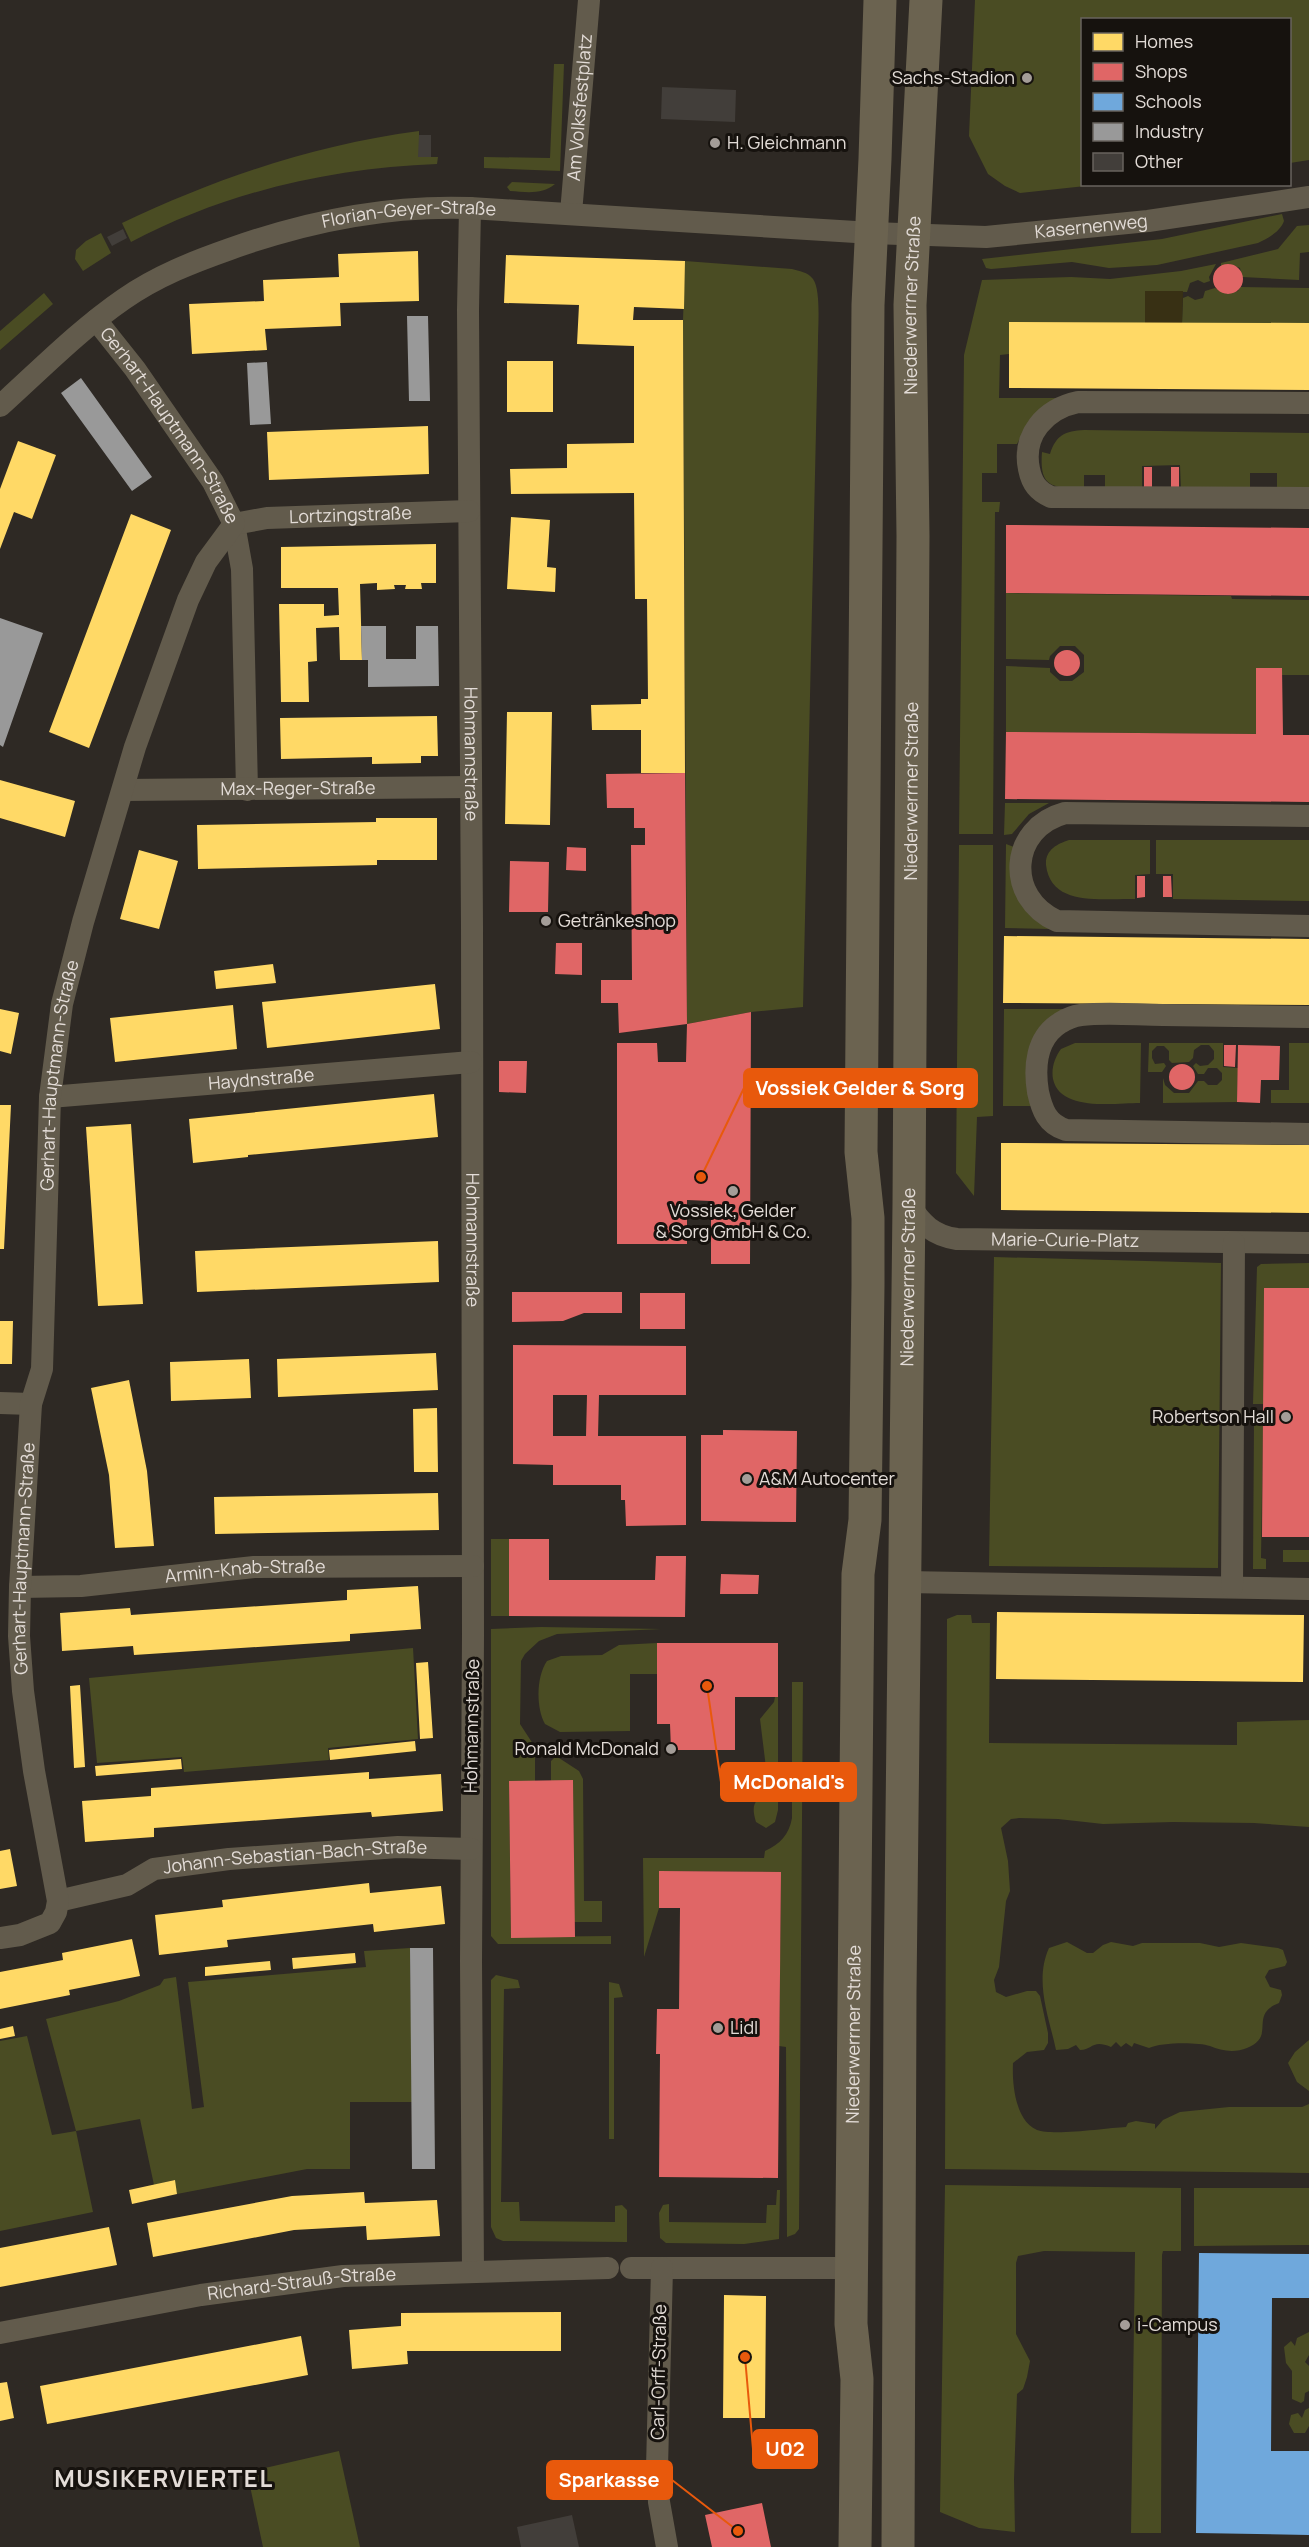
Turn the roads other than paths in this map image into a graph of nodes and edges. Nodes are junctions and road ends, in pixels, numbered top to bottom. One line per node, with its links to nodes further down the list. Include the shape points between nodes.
1 (589, 0): 6 (street, Am Volksfestplatz)
2 (880, 0): 7 (main road, Niederwerrner Straße)
3 (926, 0): 8 (main road, Niederwerrner Straße)
4 (1309, 197): 8 (street, Kasernenweg, via 1075,230 986,237)
5 (470, 208): 6 (street, Florian-Geyer-Straße); 9 (street, Florian-Geyer-Straße, via 368,212 265,237 148,283); 13 (street, Hohmannstraße)
6 (571, 213): 7 (street, Florian-Geyer-Straße)
7 (872, 233): 8 (street, Kasernenweg); 29 (main road, Niederwerrner Straße, via 867,317 861,1152 868,1218)
8 (915, 235): 24 (main road, Niederwerrner Straße, via 910,314 913,548)
9 (96, 320): 11 (street, Florian-Geyer-Straße); 14 (street, Gerhart-Hauptmann-Straße, via 213,482)
10 (1309, 403): 12 (street, via 1078,402 1057,408 1043,419 1028,445 1035,487 1051,497)
11 (0, 406)
12 (1309, 498)
13 (469, 511): 14 (street, Lortzingstraße, via 267,518); 15 (street, Hohmannstraße)
14 (234, 524): 16 (street, Gerhart-Hauptmann-Straße, via 206,562 188,600 135,747); 17 (street, via 242,569)
15 (471, 787): 17 (street, Max-Reger-Straße); 21 (street, Hohmannstraße)
16 (124, 790): 17 (street, Max-Reger-Straße); 22 (street, Gerhart-Hauptmann-Straße, via 62,1005)
17 (247, 790)
18 (1309, 816): 19 (street, via 1065,813 1034,830 1020,869 1024,889 1034,906 1058,921)
19 (1309, 926)
20 (1309, 1017): 23 (street, via 1074,1017 1058,1024 1042,1043 1036,1079 1047,1119 1066,1130)
21 (471, 1062): 22 (street, Haydnstraße); 30 (street, Hohmannstraße)
22 (50, 1097): 28 (street, Gerhart-Hauptmann-Straße, via 43,1360)
23 (1309, 1134)
24 (909, 1204): 25 (street, Marie-Curie-Platz, via 930,1230 957,1239); 31 (main road, Niederwerrner Straße)
25 (1234, 1243): 26 (street, Marie-Curie-Platz); 33 (street)
26 (1309, 1243)
27 (0, 1403): 28 (street)
28 (31, 1404): 32 (street, Gerhart-Hauptmann-Straße)
29 (865, 1520): 31 (main road, Niederwerrner Straße, via 883,1569 896,1581); 39 (main road, Niederwerrner Straße, via 858,1574)
30 (473, 1566): 32 (street, Armin-Knab-Straße, via 254,1567 81,1586); 35 (street, Hohmannstraße)
31 (906, 1582): 33 (street); 44 (main road, Niederwerrner Straße)
32 (20, 1587): 36 (street, Gerhart-Hauptmann-Straße, via 23,1691)
33 (1232, 1587): 34 (street)
34 (1309, 1589)
35 (471, 1849): 36 (street, Johann-Sebastian-Bach-Straße, via 398,1847 229,1859 154,1869 127,1885); 40 (street, Hohmannstraße)
36 (58, 1901): 37 (street, via 50,1923)
37 (0, 1938)
38 (662, 2268): 39 (street, Richard-Strauß-Straße); 40 (street, Richard-Strauß-Straße); 42 (street, Carl-Orff-Straße, via 657,2468)
39 (852, 2268): 43 (main road, Niederwerrner Straße, via 851,2324 857,2379)
40 (474, 2272): 41 (street, Richard-Strauß-Straße, via 334,2277 201,2295)
41 (0, 2333)
42 (667, 2547)
43 (855, 2547)
44 (898, 2547)

